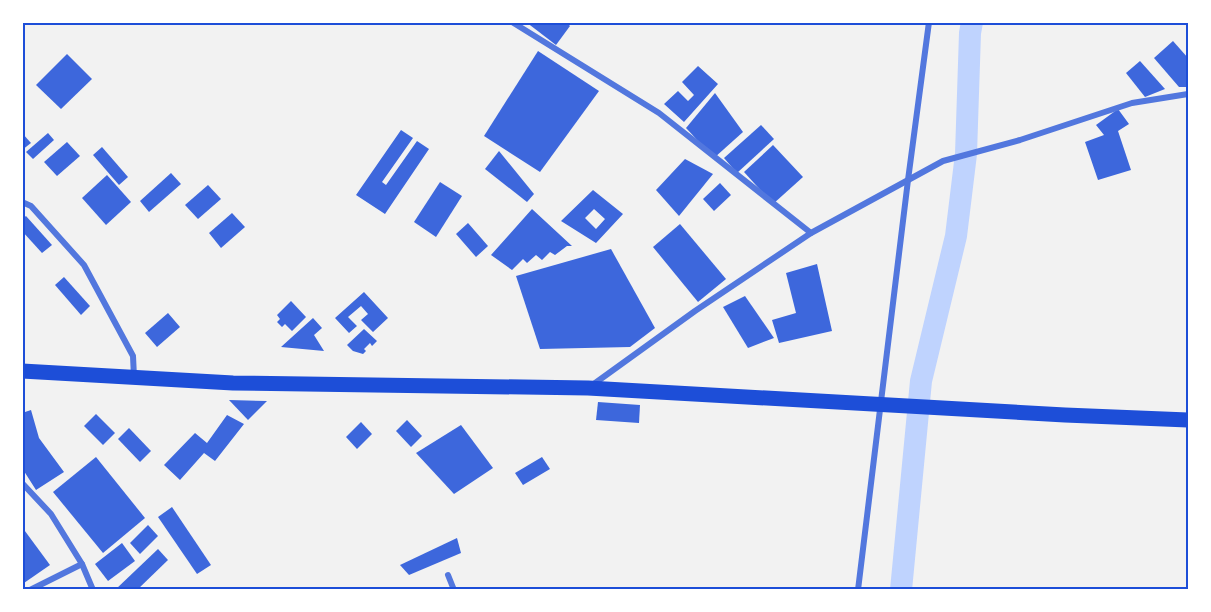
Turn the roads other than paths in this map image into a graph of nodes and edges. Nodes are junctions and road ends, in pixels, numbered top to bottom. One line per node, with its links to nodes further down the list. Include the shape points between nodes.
1 (512, 22): 6 (street, via 659,113)
2 (929, 22): 4 (street)
3 (1188, 93): 4 (street, via 1132,103 943,161)
4 (908, 180): 6 (street); 17 (street)
5 (22, 202): 8 (street, via 31,206 84,266 132,356)
6 (811, 233): 9 (street)
7 (22, 371): 8 (main road)
8 (135, 378): 9 (main road)
9 (588, 388): 10 (main road)
10 (1188, 420)
11 (22, 483): 12 (street, via 51,514)
12 (82, 564): 14 (street); 15 (street)
13 (448, 575): 16 (street)
14 (30, 590)
15 (93, 590)
16 (454, 590)
17 (858, 590)

